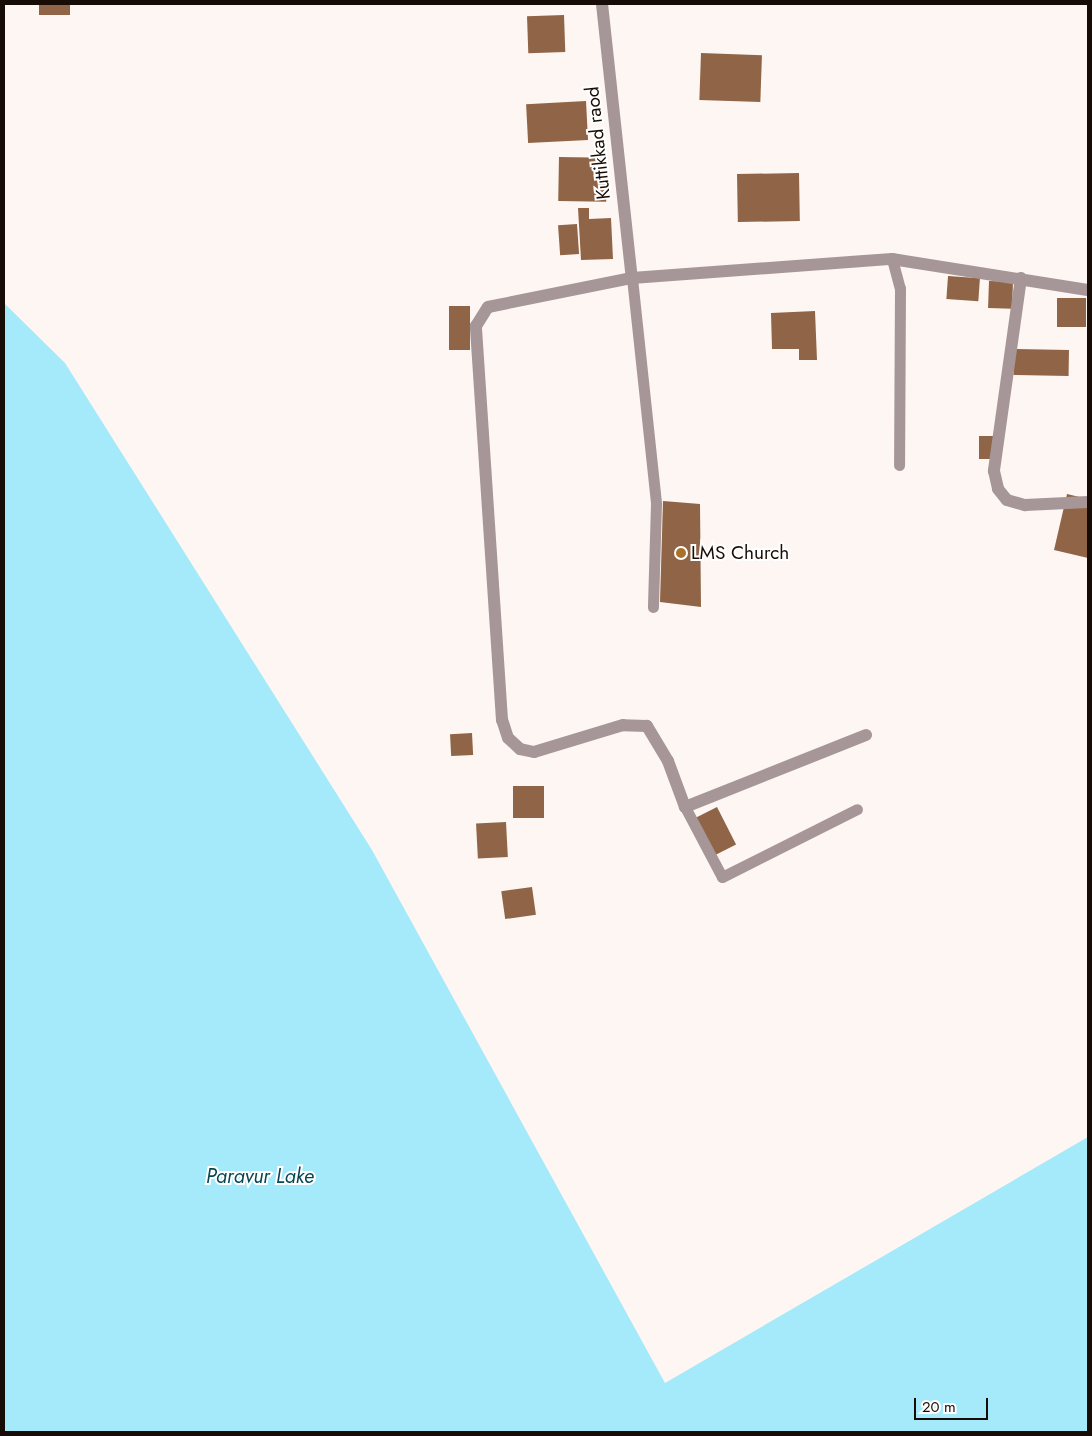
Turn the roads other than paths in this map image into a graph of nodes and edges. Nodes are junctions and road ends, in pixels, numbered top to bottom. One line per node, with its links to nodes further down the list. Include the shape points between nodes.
1 (602, 4): 3 (street, Kuttikkad raod)
2 (892, 258): 3 (street); 4 (street); 6 (lane, via 900,288)
3 (632, 278): 8 (lane, via 656,504); 10 (street, via 488,307 476,326 502,720 508,738 520,749 534,752 623,725 647,726 664,754)
4 (1021, 278): 5 (street); 7 (street, via 994,472 998,489 1008,500 1025,505)
5 (1088, 290)
6 (899, 465)
7 (1088, 502)
8 (654, 608)
9 (866, 735): 10 (street)
10 (686, 807): 11 (lane, via 722,878)
11 (857, 809)

